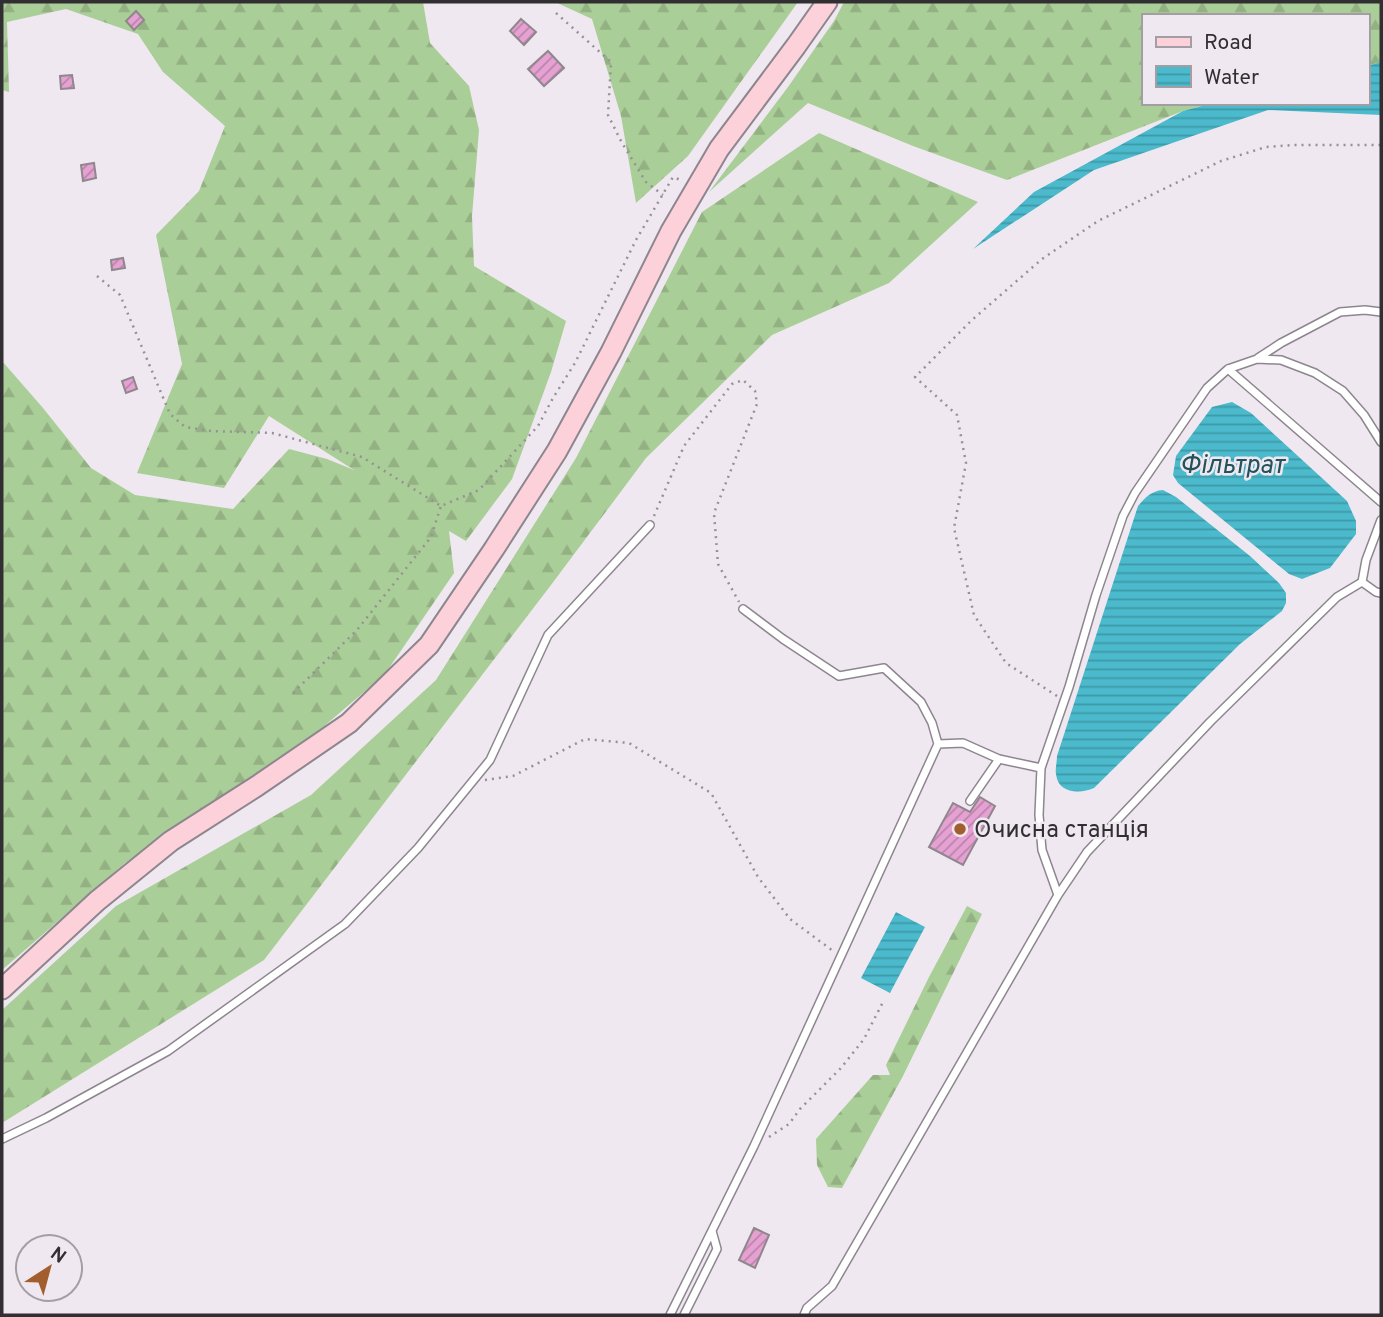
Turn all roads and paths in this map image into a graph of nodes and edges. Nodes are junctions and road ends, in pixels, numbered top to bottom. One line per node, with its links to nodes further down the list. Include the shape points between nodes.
1 (827, 2): 4 (main road)
2 (556, 13): 5 (path, via 611,62 608,115 646,182)
3 (1381, 145): 19 (path, via 1266,147 1222,161 1098,221 1042,259 915,377 957,415 966,463 954,528 974,615 1006,663)
4 (697, 186): 5 (path, via 673,177); 27 (main road, via 557,451 429,645 349,723 171,841 97,901)
5 (663, 195): 12 (path, via 538,426 479,490)
6 (97, 276): 12 (path, via 120,295 170,414 185,427 272,433 362,457)
7 (1381, 312): 8 (lane, via 1340,312)
8 (1257, 359): 9 (lane); 10 (lane, via 1292,364 1343,391)
9 (1228, 369): 11 (lane); 19 (lane, via 1207,388 1123,516)
10 (1381, 442)
11 (1381, 502)
12 (441, 506): 18 (path, via 431,537 357,630)
13 (1381, 520): 15 (lane)
14 (650, 525): 17 (path, via 684,446 732,384 743,380 755,391 757,404 714,513 718,564); 23 (lane, via 548,635 490,760)
15 (1362, 582): 16 (lane); 25 (lane, via 1337,597 1210,722 1087,852)
16 (1381, 593)
17 (743, 609): 20 (lane, via 839,676 884,668 920,702)
18 (293, 693)
19 (1064, 701): 22 (lane)
20 (938, 744): 21 (lane, via 963,743); 26 (lane)
21 (999, 759): 22 (lane); 24 (lane)
22 (1041, 768): 25 (lane, via 1042,850)
23 (472, 782): 26 (path, via 513,776 585,739 629,743 711,793 758,877 790,919); 29 (lane, via 418,848 345,924 168,1051)
24 (970, 801)
25 (1058, 895): 34 (lane, via 832,1286)
26 (841, 958): 30 (lane)
27 (2, 989)
28 (884, 1000): 30 (path, via 864,1039 841,1068 789,1124)
29 (2, 1139)
30 (754, 1146): 31 (lane)
31 (712, 1231): 32 (lane); 33 (lane, via 717,1249)
32 (670, 1315)
33 (684, 1315)
34 (804, 1315)

